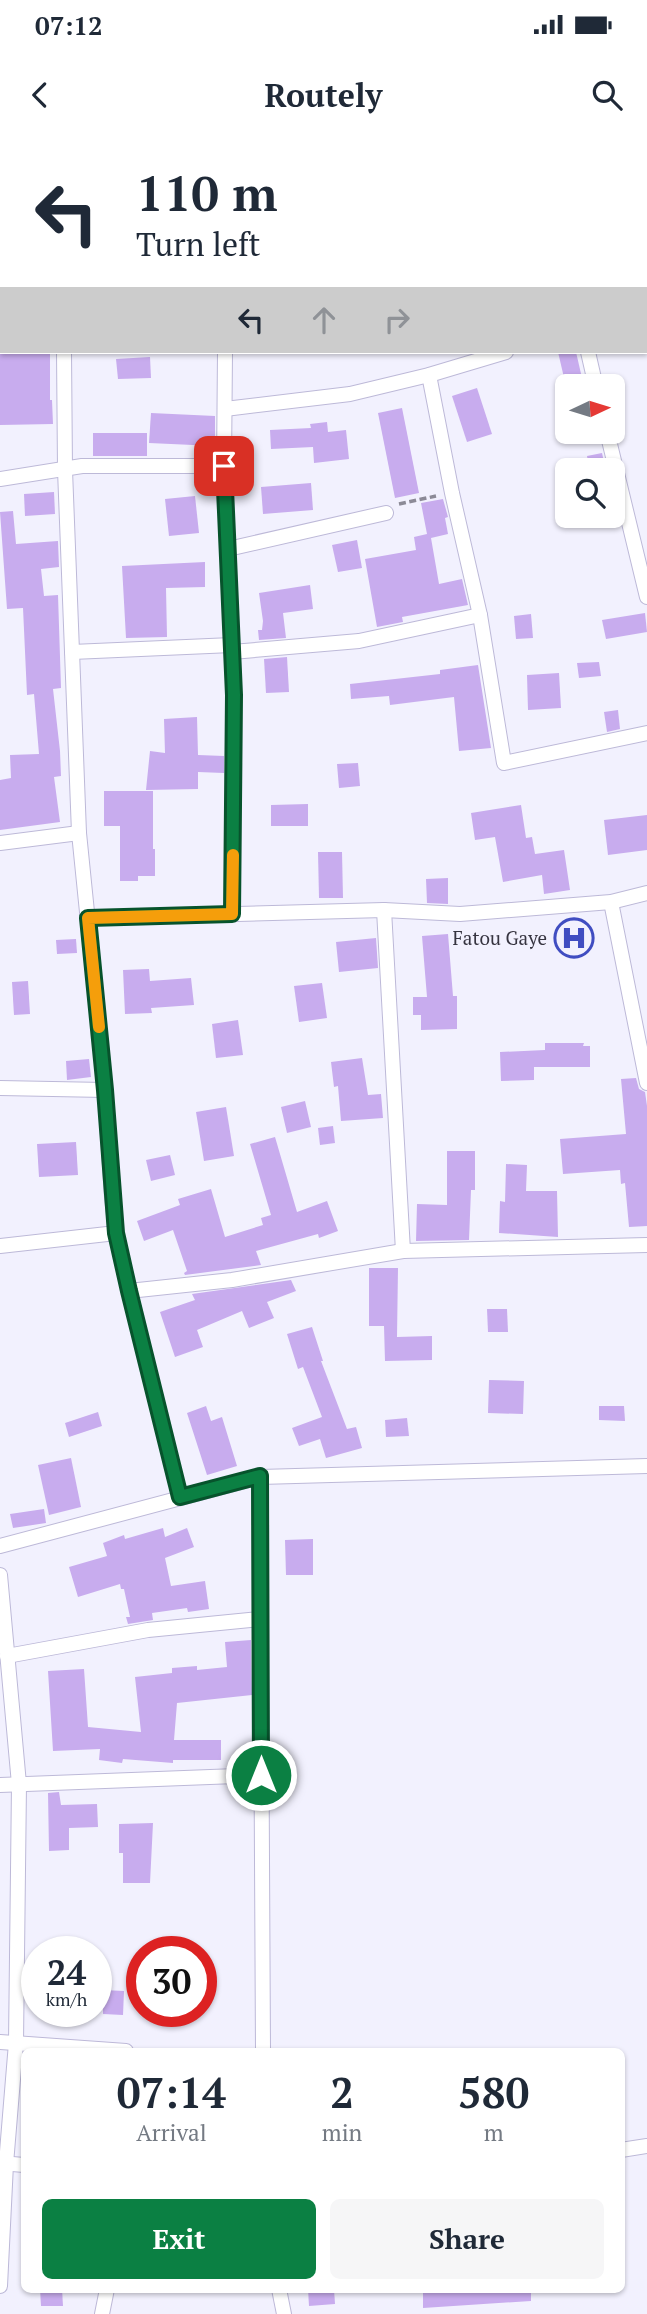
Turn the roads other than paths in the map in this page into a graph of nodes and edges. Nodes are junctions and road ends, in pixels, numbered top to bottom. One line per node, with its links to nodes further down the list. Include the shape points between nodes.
1 (64, 354): 10 (street)
2 (225, 354): 7 (street)
3 (499, 354): 6 (street)
4 (588, 354): 5 (street)
5 (593, 374)
6 (429, 375): 7 (street, via 350,394); 15 (street)
7 (225, 410): 9 (street)
8 (610, 444): 14 (street)
9 (224, 466): 10 (street, via 82,466); 13 (street)
10 (65, 470): 11 (street); 17 (street)
11 (0, 480)
12 (386, 513): 13 (street)
13 (228, 549): 16 (street)
14 (647, 597)
15 (480, 615): 16 (street, via 359,641); 18 (street, via 504,763)
16 (232, 648): 17 (street); 24 (street)
17 (72, 652): 19 (street)
18 (647, 733)
19 (79, 833): 20 (street); 25 (street)
20 (0, 843)
21 (647, 893): 22 (street)
22 (611, 901): 23 (street, via 460,914); 26 (street)
23 (384, 910): 24 (street); 32 (street)
24 (232, 914): 25 (street)
25 (88, 918): 28 (street)
26 (647, 1083)
27 (0, 1088): 28 (street)
28 (105, 1090): 29 (street)
29 (116, 1233): 31 (street); 33 (street)
30 (647, 1245): 32 (street)
31 (0, 1246)
32 (403, 1251): 33 (street, via 232,1280)
33 (129, 1291): 36 (street)
34 (647, 1466): 35 (street)
35 (260, 1476): 36 (street); 39 (street)
36 (180, 1497): 37 (street)
37 (0, 1546)
38 (0, 1575): 40 (street)
39 (260, 1619): 40 (street, via 148,1630); 41 (street)
40 (7, 1656): 42 (street)
41 (261, 1775): 42 (street); 47 (street)
42 (19, 1784): 43 (street); 45 (street)
43 (0, 1785)
44 (0, 2042): 45 (street)
45 (16, 2043): 46 (street); 50 (street)
46 (85, 2048)
47 (263, 2048)
48 (647, 2146): 49 (street)
49 (625, 2149)
50 (3, 2164): 51 (street); 52 (street)
51 (21, 2165)
52 (0, 2286)
53 (106, 2293): 55 (street)
54 (280, 2293): 56 (street)
55 (102, 2314)
56 (284, 2314)

